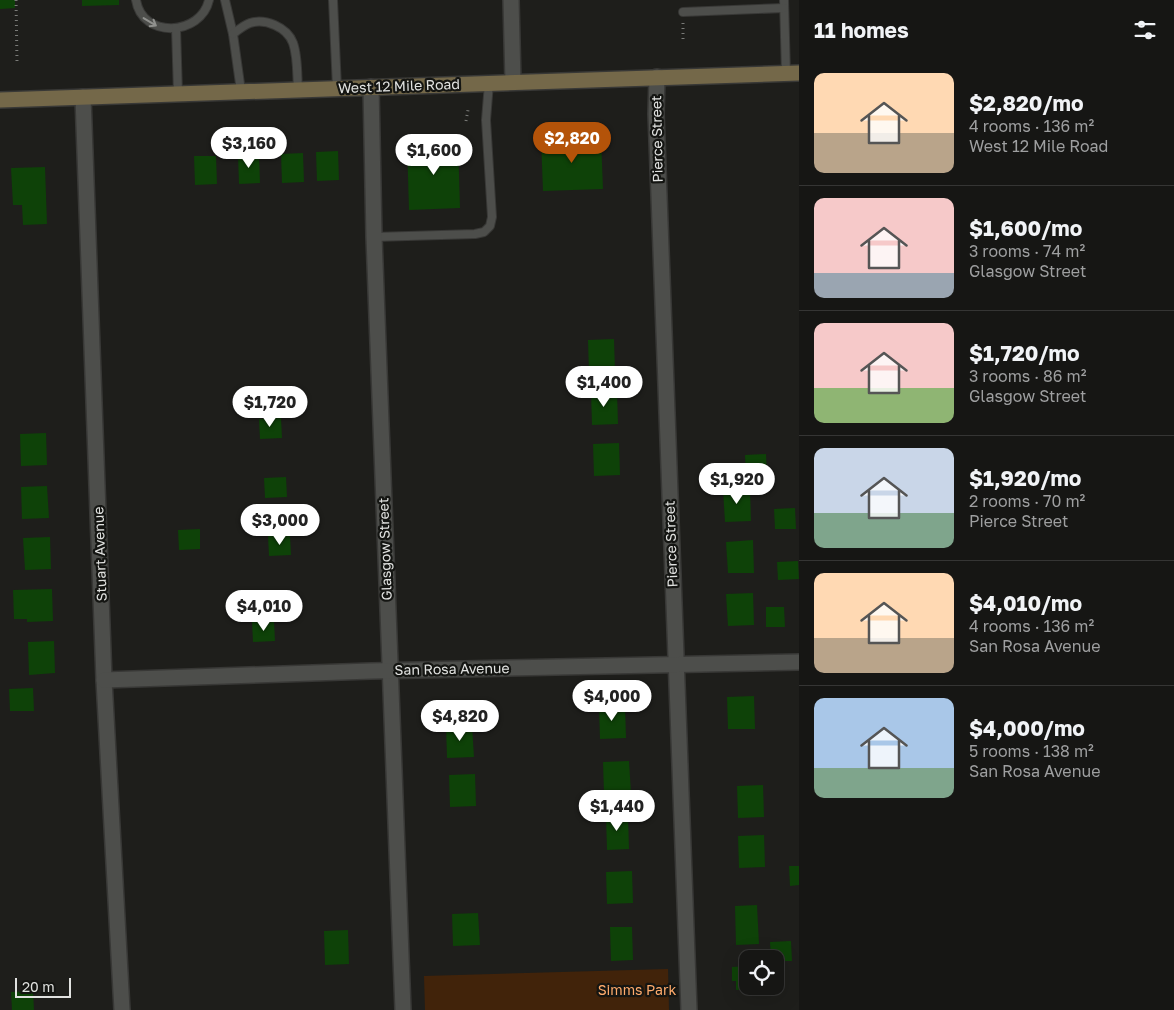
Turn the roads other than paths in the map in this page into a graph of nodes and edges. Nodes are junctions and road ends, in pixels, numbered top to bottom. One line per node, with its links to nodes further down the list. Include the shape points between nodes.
1 (136, 0): 8 (lane, one-way to 8, via 141,16 148,22)
2 (209, 0): 8 (lane, via 196,22)
3 (225, 0): 9 (lane)
4 (333, 0): 15 (lane)
5 (511, 0): 12 (street)
6 (784, 4): 7 (lane); 10 (lane)
7 (683, 12)
8 (176, 28): 18 (lane)
9 (233, 34): 16 (lane, via 249,23 258,22 268,23 287,33 295,52); 17 (lane)
10 (793, 74): 11 (main road, West 12 Mile Road)
11 (656, 77): 12 (main road, West 12 Mile Road); 23 (street, Pierce Street)
12 (513, 82): 13 (main road, West 12 Mile Road)
13 (489, 83): 14 (main road, West 12 Mile Road); 21 (lane, via 486,120 492,205 490,226 475,234)
14 (370, 87): 15 (main road, West 12 Mile Road); 21 (street, Glasgow Street)
15 (337, 88): 16 (main road, West 12 Mile Road)
16 (298, 90): 17 (main road, West 12 Mile Road)
17 (241, 91): 18 (main road, West 12 Mile Road)
18 (178, 94): 19 (main road, West 12 Mile Road)
19 (83, 97): 20 (main road, West 12 Mile Road); 25 (street, Stuart Avenue)
20 (0, 100)
21 (374, 238): 24 (street, Glasgow Street)
22 (799, 662): 23 (street, San Rosa Avenue)
23 (676, 666): 24 (street, San Rosa Avenue); 28 (street, Pierce Street)
24 (390, 670): 25 (street, San Rosa Avenue); 27 (street, Glasgow Street)
25 (104, 680): 26 (street, Stuart Avenue)
26 (122, 1010)
27 (403, 1010)
28 (689, 1010)

